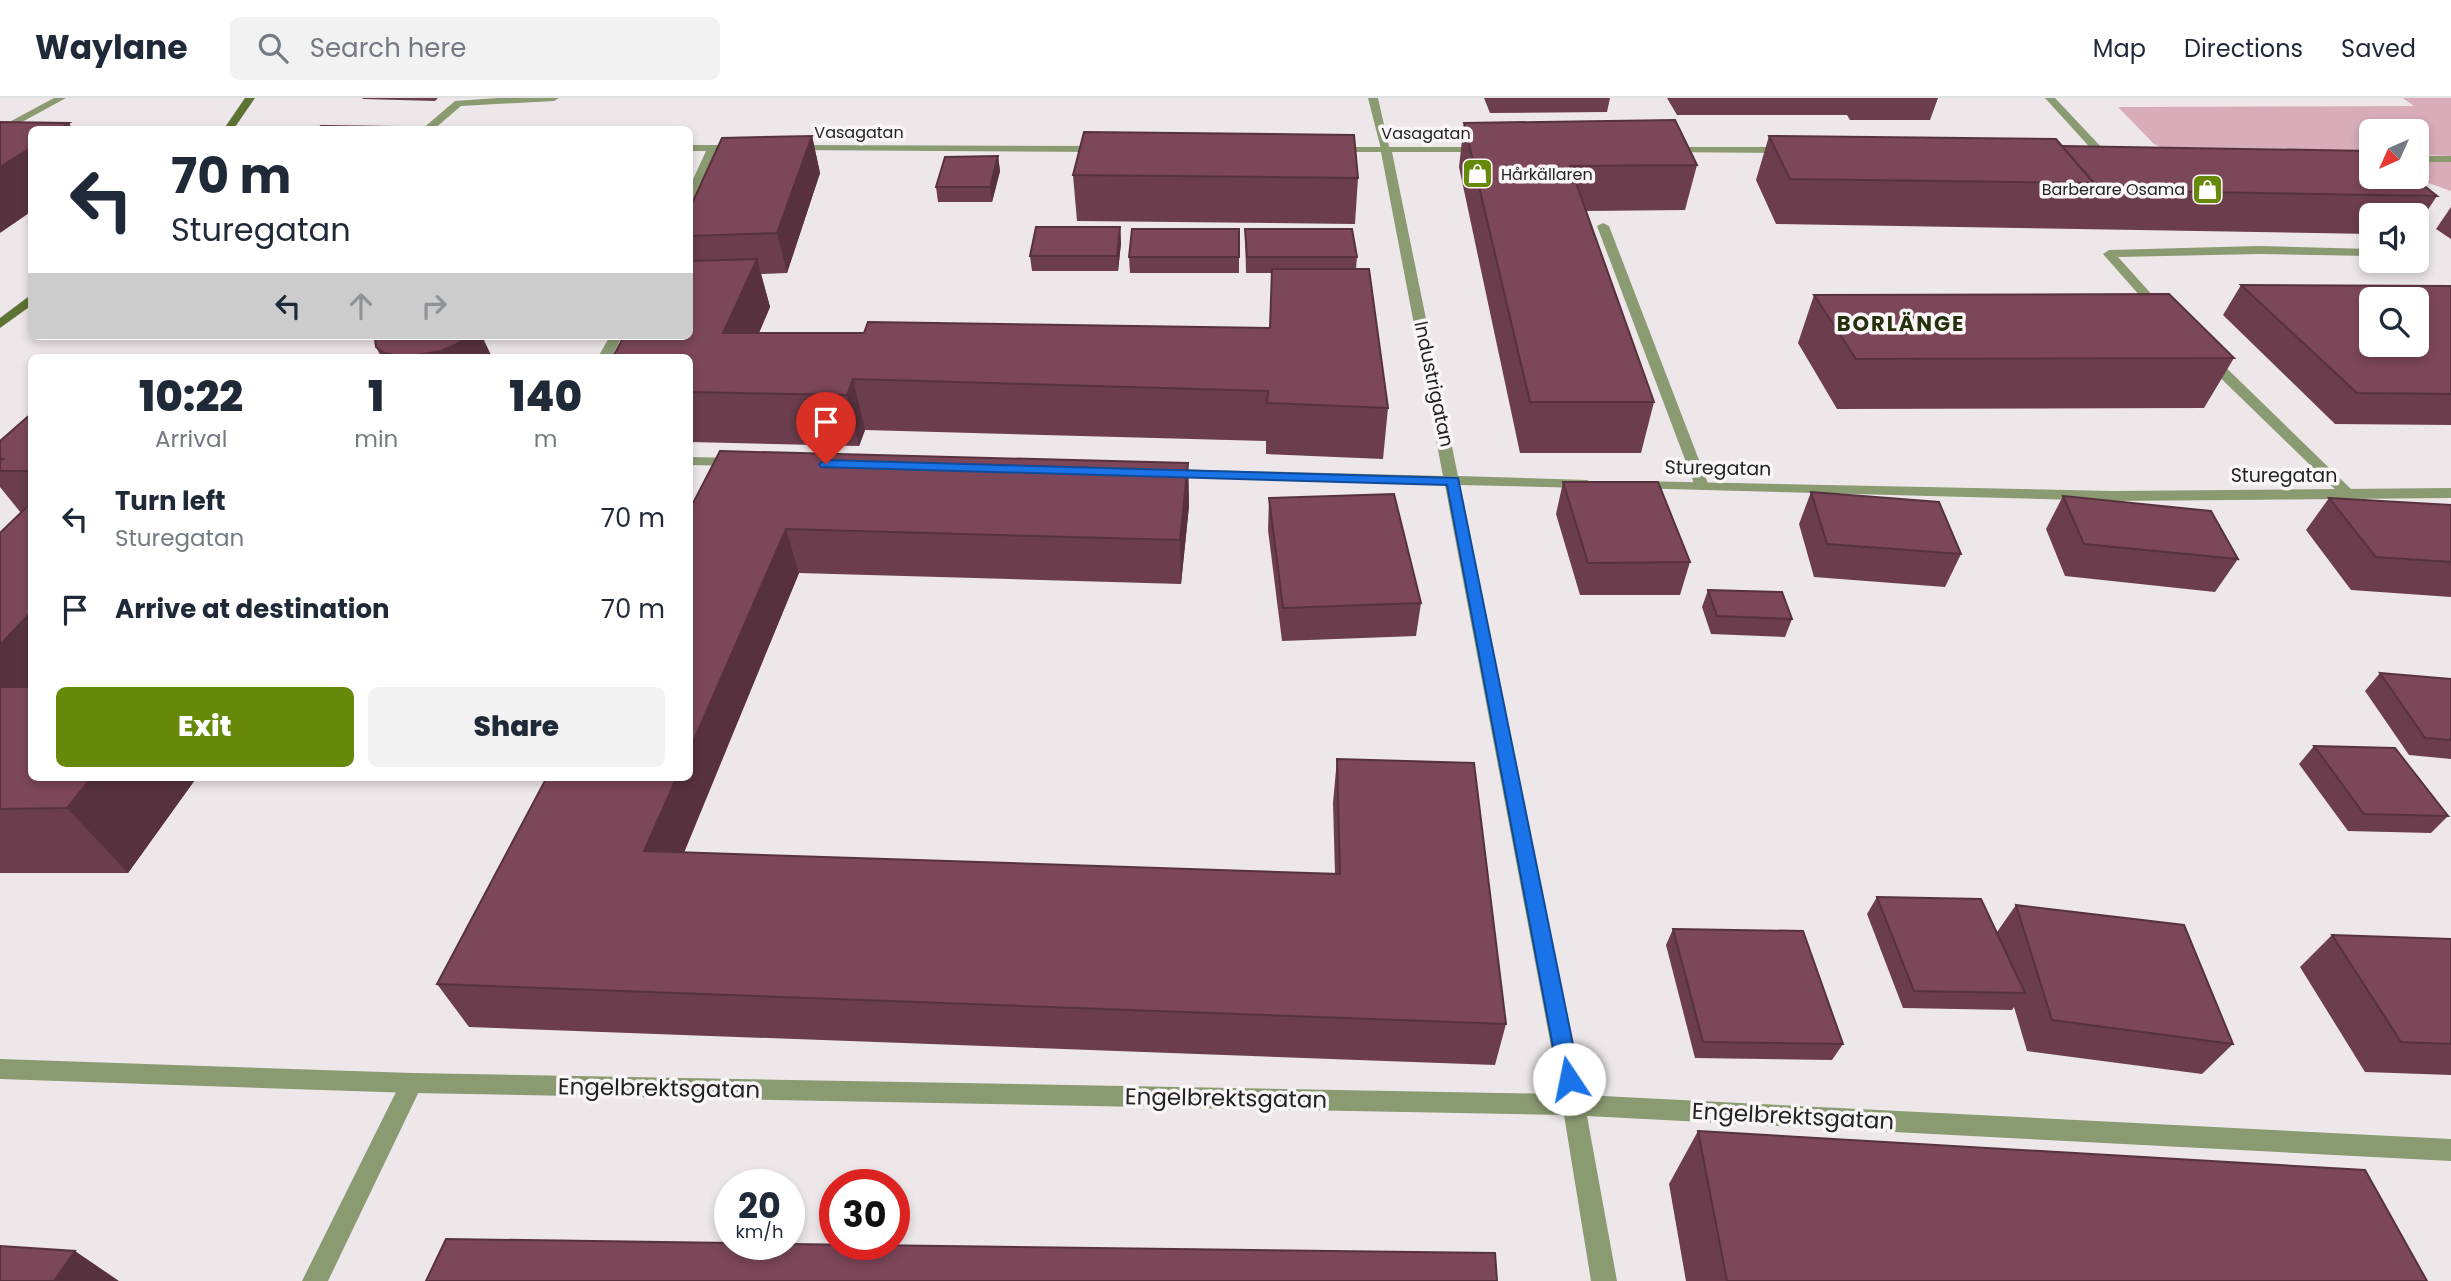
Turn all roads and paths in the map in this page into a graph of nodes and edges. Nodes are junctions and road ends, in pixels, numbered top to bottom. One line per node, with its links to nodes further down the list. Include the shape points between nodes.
1 (61, 98): 9 (street)
2 (250, 98): 7 (street)
3 (554, 98): 6 (street)
4 (1373, 98): 16 (street, Industrigatan)
5 (2050, 98): 21 (street)
6 (461, 101): 8 (street)
7 (231, 126)
8 (431, 126)
9 (0, 131)
10 (693, 148): 11 (street)
11 (713, 148): 12 (street); 25 (street)
12 (750, 148)
13 (778, 148): 14 (street, Vasagatan)
14 (1108, 149)
15 (1316, 149): 16 (street, Vasagatan)
16 (1385, 149): 17 (street, Vasagatan); 35 (street, Industrigatan)
17 (1494, 149)
18 (1656, 150): 19 (street)
19 (1794, 150)
20 (2086, 152): 21 (street)
21 (2100, 152): 22 (street)
22 (2113, 153)
23 (2429, 159): 24 (street)
24 (2451, 159)
25 (693, 191)
26 (1603, 226): 36 (street)
27 (2359, 253): 29 (street, via 2109,254)
28 (28, 301): 30 (street)
29 (2167, 318)
30 (0, 324)
31 (2197, 347): 38 (street)
32 (693, 461): 33 (street)
33 (745, 462)
34 (1148, 473): 35 (street, Sturegatan)
35 (1453, 481): 36 (street, Sturegatan); 41 (street, Industrigatan)
36 (1702, 486): 38 (street, Sturegatan, via 2113,496)
37 (2451, 493): 38 (street, Sturegatan)
38 (2348, 494)
39 (0, 1069): 40 (street, Engelbrektsgatan)
40 (412, 1083): 41 (street, Engelbrektsgatan); 43 (street)
41 (1574, 1105): 42 (street, Engelbrektsgatan); 44 (street, Industrigatan)
42 (2451, 1150)
43 (316, 1281)
44 (1604, 1281)

